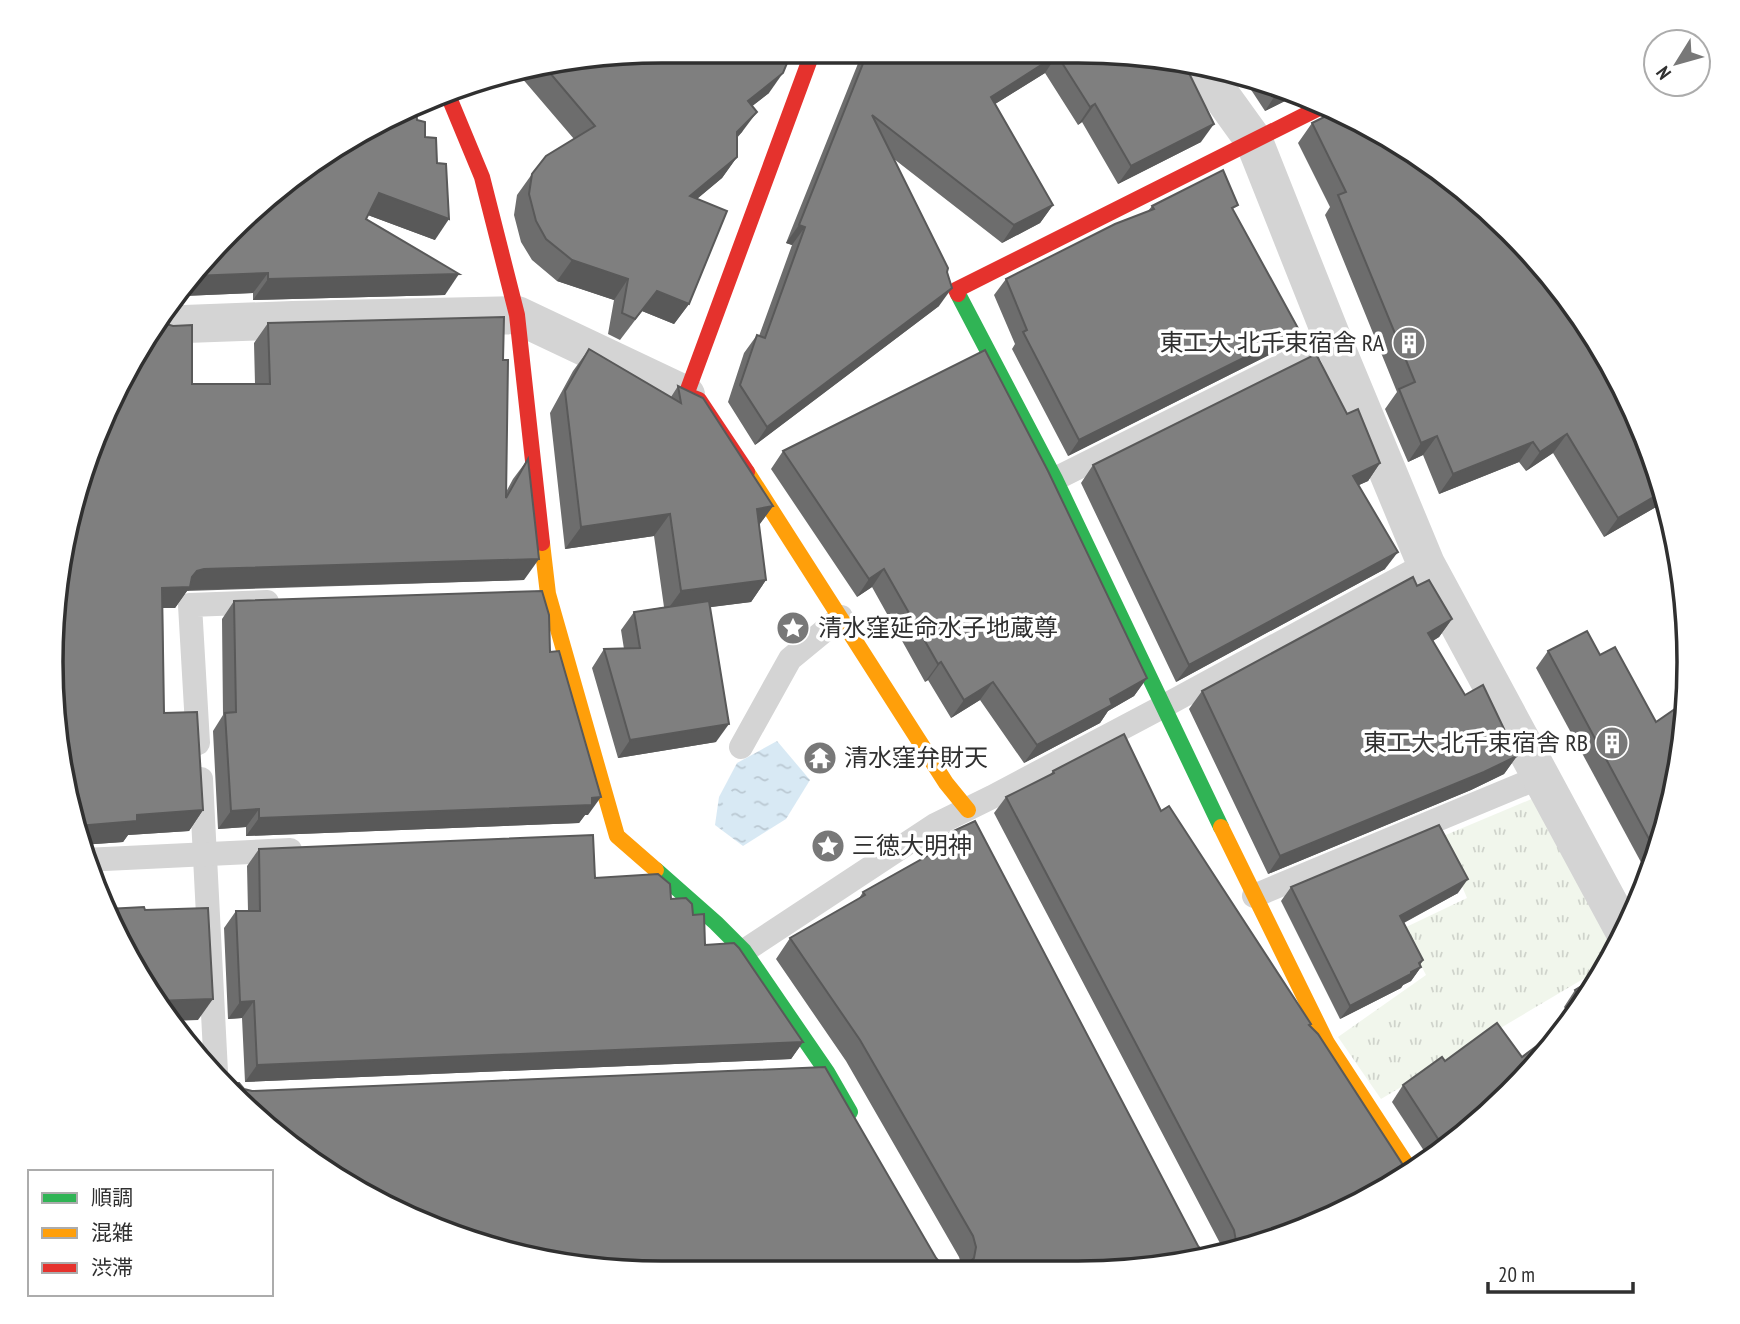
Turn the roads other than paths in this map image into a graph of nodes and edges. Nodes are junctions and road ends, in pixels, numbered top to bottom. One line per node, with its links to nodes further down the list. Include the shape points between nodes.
1 (809, 63): 9 (street)
2 (1209, 78): 5 (street)
3 (451, 102): 6 (street, via 482,177)
4 (1312, 111): 5 (street)
5 (1254, 141): 8 (street); 10 (street, via 956,290)
6 (517, 315): 7 (street); 9 (street); 12 (street)
7 (167, 325)
8 (1333, 340): 10 (lane); 11 (street)
9 (686, 395): 15 (street, via 705,408)
10 (1055, 479): 16 (street)
11 (1426, 564): 16 (lane); 18 (street)
12 (548, 594): 13 (lane); 20 (street)
13 (520, 595)
14 (286, 602): 23 (lane, via 190,605)
15 (841, 617): 17 (lane, via 790,659); 19 (street)
16 (1164, 706): 19 (lane); 25 (street)
17 (741, 747)
18 (1540, 777): 25 (lane); 26 (street)
19 (974, 823): 27 (lane, via 934,825)
20 (617, 836): 21 (lane); 27 (street)
21 (589, 837)
22 (315, 849): 23 (lane)
23 (205, 853): 24 (lane); 28 (lane)
24 (97, 859)
25 (1254, 896): 32 (street, via 1327,1043)
26 (1618, 920)
27 (744, 951): 29 (street)
28 (215, 1061)
29 (827, 1072): 30 (lane); 31 (street)
30 (799, 1073)
31 (860, 1130)
32 (1406, 1163)

